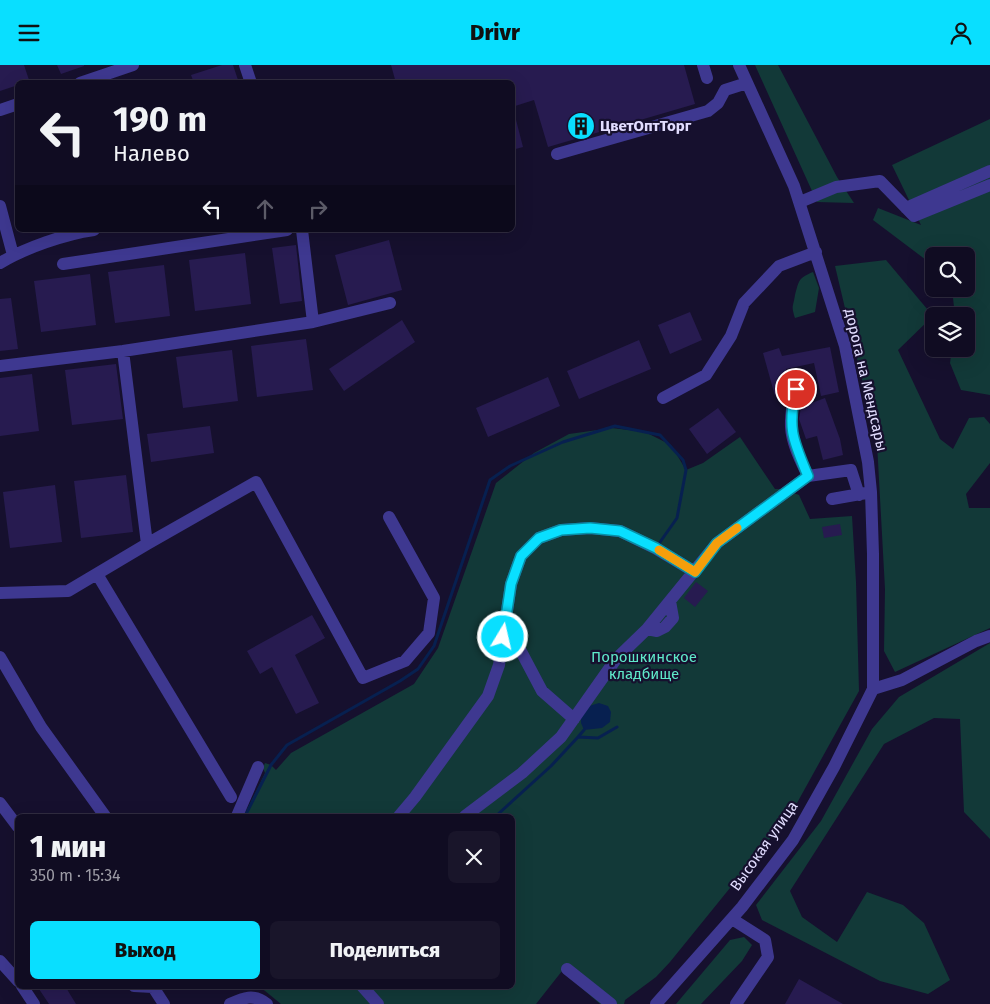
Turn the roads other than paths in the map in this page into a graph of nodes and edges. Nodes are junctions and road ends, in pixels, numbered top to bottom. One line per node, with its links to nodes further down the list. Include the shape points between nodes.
1 (132, 65): 6 (street)
2 (245, 65): 7 (street)
3 (703, 65): 5 (street)
4 (739, 65): 8 (street, дорога на Мендсары)
5 (707, 78)
6 (89, 80)
7 (250, 80)
8 (747, 83): 11 (street, via 725,90 718,103 708,111); 14 (street, дорога на Мендсары)
9 (15, 105): 10 (street)
10 (0, 109)
11 (557, 154)
12 (990, 171): 16 (street)
13 (990, 185): 16 (street, via 914,216)
14 (800, 202): 16 (street, via 836,187 880,181); 20 (street, дорога на Мендсары)
15 (0, 206): 21 (street)
16 (906, 208)
17 (83, 232): 21 (street)
18 (274, 232): 23 (street)
19 (302, 232): 25 (street)
20 (816, 252): 29 (street, via 778,266 744,303 731,336 706,375); 31 (street, дорога на Мендсары, via 845,346 866,454)
21 (13, 255): 22 (street)
22 (0, 263)
23 (62, 264)
24 (390, 303): 25 (street)
25 (313, 322): 26 (street)
26 (123, 351): 27 (street); 34 (street)
27 (0, 366)
28 (793, 376): 30 (street, via 796,389 791,428)
29 (663, 399)
30 (808, 476): 31 (street, via 851,470); 35 (street, via 717,543)
31 (865, 493): 32 (street); 41 (street, дорога на Мендсары)
32 (832, 499)
33 (389, 517): 34 (street, via 434,598 429,633 405,661 363,678 256,482)
34 (146, 544): 36 (street)
35 (695, 572): 38 (street, via 620,531 561,530 539,538 521,556 511,584); 42 (street, via 670,601 671,622 657,631 647,629 616,659)
36 (96, 574): 37 (street, via 68,591); 44 (street)
37 (0, 593)
38 (506, 623): 42 (street, via 542,691); 48 (street, via 499,665 488,696)
39 (990, 636): 41 (street, via 902,680)
40 (0, 657): 46 (street, via 41,727)
41 (873, 689): 51 (street, Высокая улица, via 834,767 792,840)
42 (574, 719): 49 (street, via 561,737 522,773)
43 (258, 767): 47 (street)
44 (231, 797)
45 (0, 803): 50 (street)
46 (104, 814)
47 (238, 814)
48 (401, 814)
49 (468, 814)
50 (15, 823)
51 (732, 919): 65 (street, Высокая улица); 66 (street, via 765,940 768,957)
52 (0, 961): 54 (street)
53 (567, 969): 64 (street)
54 (15, 978)
55 (24, 989): 59 (street)
56 (154, 989): 60 (street)
57 (365, 989): 63 (street)
58 (248, 990): 61 (street); 62 (street)
59 (34, 1004)
60 (164, 1004)
61 (230, 1004)
62 (267, 1004)
63 (378, 1004)
64 (611, 1004)
65 (656, 1004)
66 (736, 1004)

